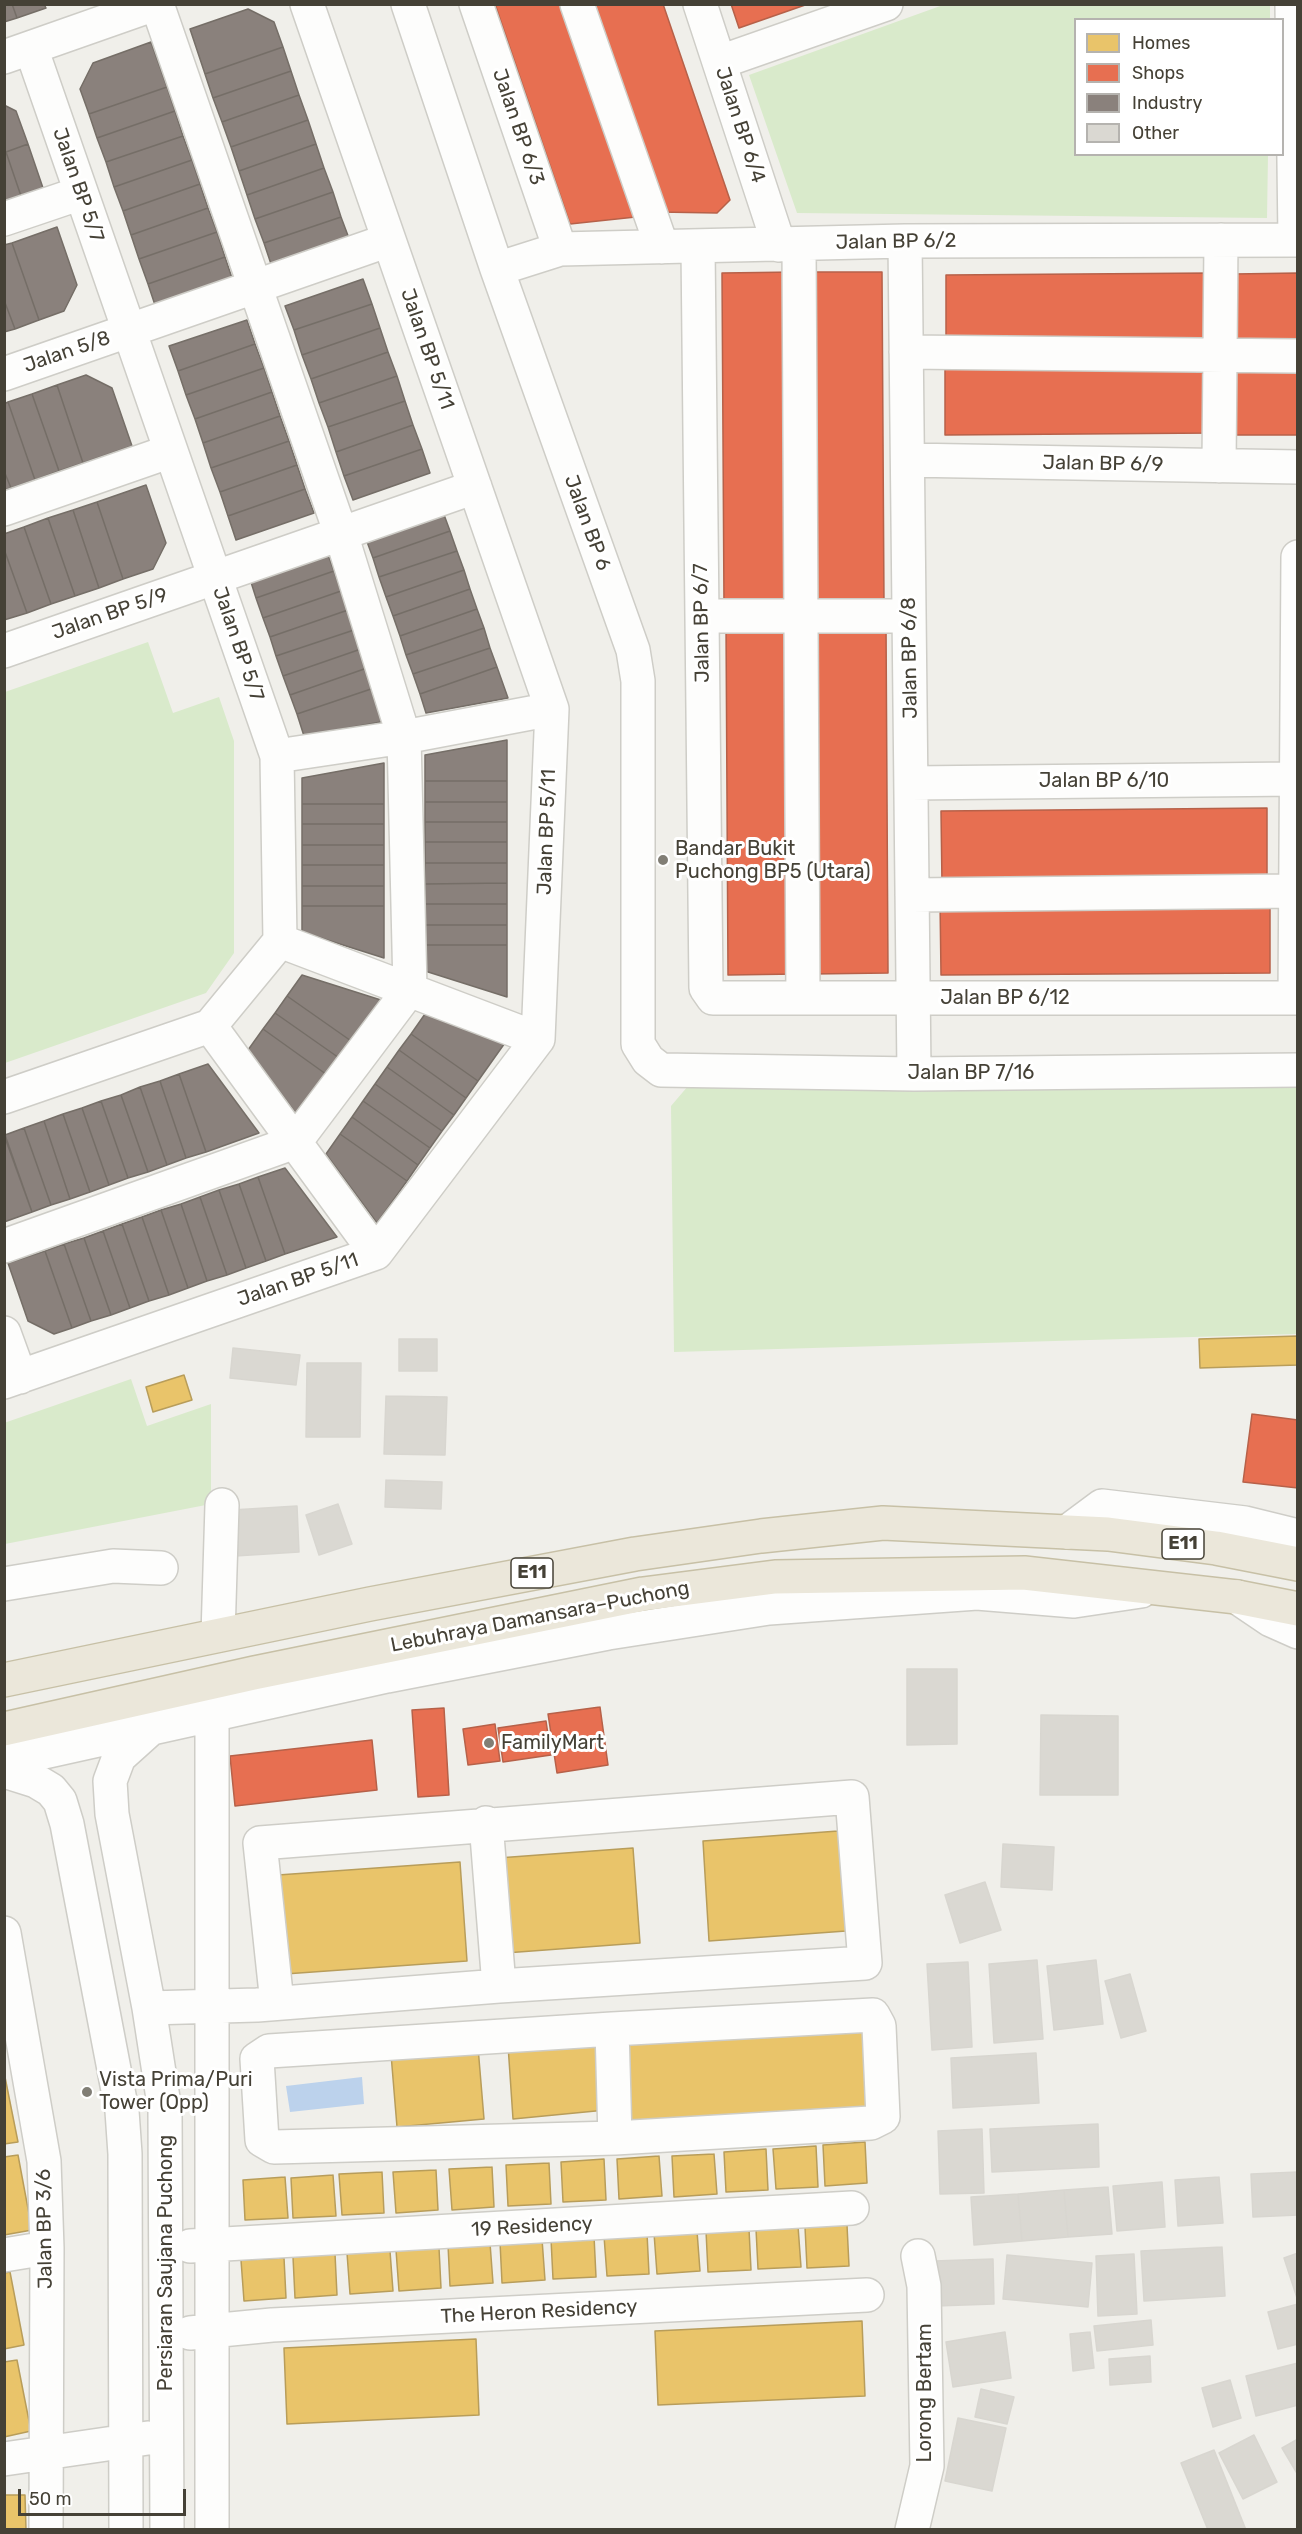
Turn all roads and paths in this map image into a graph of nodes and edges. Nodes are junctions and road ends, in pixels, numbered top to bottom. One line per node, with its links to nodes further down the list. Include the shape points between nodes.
1 (156, 4): 9 (street); 22 (street)
2 (307, 4): 13 (street, Jalan BP 5/11)
3 (408, 4): 21 (street, Jalan BP 6)
4 (476, 4): 20 (street, Jalan BP 6/3)
5 (577, 4): 18 (street)
6 (700, 4): 10 (street, Jalan BP 6/4)
7 (886, 4): 10 (street)
8 (1292, 4): 15 (street)
9 (17, 52): 11 (street, Jalan BP 5/7)
10 (720, 62): 17 (street, Jalan BP 6/4)
11 (81, 193): 12 (street); 23 (street, Jalan BP 5/7)
12 (4, 219)
13 (389, 240): 22 (street, Jalan 5/8); 32 (street, Jalan BP 5/11)
14 (1221, 240): 15 (street, Jalan BP 6/2); 16 (street, Jalan BP 6/2); 25 (street)
15 (1296, 240)
16 (905, 241): 17 (street, Jalan BP 6/2); 24 (street, Jalan BP 6/8)
17 (789, 245): 19 (street, Jalan BP 6/2); 38 (street, Jalan BP 6/4)
18 (662, 247): 19 (street, Jalan BP 6/2); 20 (street, Jalan BP 6/2)
19 (698, 247): 37 (street, Jalan BP 6/7)
20 (560, 249): 21 (street, Jalan BP 6/2)
21 (497, 269): 57 (street, Jalan BP 6, via 633,650 638,681 638,1044)
22 (255, 286): 23 (street, Jalan 5/8); 34 (street)
23 (129, 330): 27 (street, Jalan 5/8); 28 (street, Jalan BP 5/7)
24 (906, 352): 25 (street); 29 (street, Jalan BP 6/8)
25 (1220, 355): 26 (street); 30 (street)
26 (1298, 356)
27 (4, 374)
28 (171, 451): 33 (street); 36 (street, Jalan BP 5/7)
29 (908, 460): 30 (street, Jalan BP 6/9); 39 (street, Jalan BP 6/8)
30 (1219, 466): 31 (street, Jalan BP 6/9)
31 (1298, 467)
32 (475, 487): 34 (street, Jalan BP 5/9); 41 (street, Jalan BP 5/11)
33 (4, 509)
34 (341, 534): 36 (street, Jalan BP 5/9); 43 (street)
35 (1298, 557): 42 (street)
36 (215, 578): 40 (street, Jalan BP 5/9); 44 (street, Jalan BP 5/7)
37 (702, 616): 38 (street); 51 (street, Jalan BP 6/7, via 706,988)
38 (800, 616): 39 (street); 52 (street, Jalan BP 6/4)
39 (909, 616): 46 (street, Jalan BP 6/8)
40 (4, 651)
41 (552, 709): 43 (street); 56 (street, Jalan BP 5/11)
42 (1297, 736): 45 (street)
43 (404, 737): 44 (street); 50 (street)
44 (277, 756): 49 (street, Jalan BP 5/7)
45 (1296, 779): 46 (street, Jalan BP 6/10); 47 (street)
46 (911, 783): 48 (street, Jalan BP 6/8)
47 (1296, 891): 48 (street); 54 (street)
48 (912, 895): 53 (street, Jalan BP 6/8)
49 (280, 941): 50 (street); 55 (street)
50 (410, 989): 56 (street); 61 (street)
51 (713, 998): 52 (street, Jalan BP 6/12)
52 (803, 998): 53 (street, Jalan BP 6/12)
53 (913, 998): 54 (street, Jalan BP 6/12); 59 (street, Jalan BP 6/8)
54 (1296, 998)
55 (210, 1026): 60 (street); 61 (street)
56 (538, 1039): 63 (street, Jalan BP 5/11)
57 (648, 1060): 59 (street, Jalan BP 7/16, via 661,1070)
58 (1298, 1070): 59 (street, Jalan BP 7/16)
59 (914, 1074)
60 (4, 1097)
61 (296, 1142): 62 (street); 63 (street)
62 (4, 1246)
63 (376, 1253): 65 (street, Jalan BP 5/11)
64 (4, 1333): 65 (street)
65 (12, 1379)
66 (222, 1505): 76 (street)
67 (1067, 1532): 68 (street, via 1102,1506 1245,1523); 69 (highway, E11, via 1216,1548); 76 (highway, E11, via 883,1523 761,1536 635,1554)
68 (1298, 1536)
69 (1298, 1564)
70 (161, 1568): 71 (street, via 113,1566)
71 (4, 1584)
72 (1162, 1589): 73 (highway, Lebuhraya Damansara–Puchong / E11); 78 (street, via 1074,1601 977,1593 769,1608 608,1633); 79 (highway, Lebuhraya Damansara–Puchong / E11, via 1024,1573 775,1577 643,1594 254,1673)
73 (1237, 1597): 74 (highway, Lebuhraya Damansara–Puchong / E11); 75 (street, via 1271,1620)
74 (1298, 1609)
75 (1298, 1632)
76 (218, 1635): 77 (highway, E11)
77 (4, 1680)
78 (212, 1715): 80 (street); 87 (street)
79 (4, 1729)
80 (149, 1730): 81 (street); 88 (street, Persiaran Saujana Puchong, via 119,1756 110,1781 112,1814)
81 (4, 1761)
82 (4, 1771): 106 (street, Persiaran Saujana Puchong, via 36,1781 60,1801 122,2110)
83 (486, 1823): 85 (street); 85 (street, via 852,1797 865,1963); 86 (street, via 260,1843)
84 (4, 1933): 90 (street, Jalan BP 3/6)
85 (499, 1986): 86 (street)
86 (278, 2003): 87 (street)
87 (211, 2006): 88 (street); 92 (street)
88 (149, 2008): 93 (street, Persiaran Saujana Puchong)
89 (612, 2029): 91 (street, via 268,2051 257,2059); 94 (street); 94 (street, via 873,2015 879,2026 883,2117 871,2123)
90 (15, 2045): 97 (street, Jalan BP 3/6, via 44,2162)
91 (260, 2108): 92 (street); 94 (street, via 262,2140 274,2147)
92 (212, 2110): 93 (street); 96 (street)
93 (165, 2111): 98 (street, Persiaran Saujana Puchong)
94 (615, 2138)
95 (852, 2208): 96 (street, 19 Residency)
96 (212, 2246): 98 (street, 19 Residency); 102 (street)
97 (48, 2247): 99 (street); 107 (street, Jalan BP 3/6)
98 (167, 2247): 103 (street, Persiaran Saujana Puchong)
99 (4, 2255)
100 (918, 2256): 113 (street, Lorong Bertam, via 924,2286 927,2466)
101 (867, 2295): 102 (street, The Heron Residency, via 272,2325)
102 (212, 2332): 103 (street, The Heron Residency); 104 (street)
103 (167, 2334): 105 (street, Persiaran Saujana Puchong)
104 (212, 2424): 105 (street); 112 (street)
105 (167, 2435): 106 (street); 111 (street, Persiaran Saujana Puchong)
106 (126, 2441): 107 (street); 110 (street, Persiaran Saujana Puchong)
107 (47, 2451): 108 (street); 109 (street, Jalan BP 3/6)
108 (4, 2459)
109 (46, 2529)
110 (126, 2529)
111 (167, 2529)
112 (212, 2529)
113 (912, 2529)

